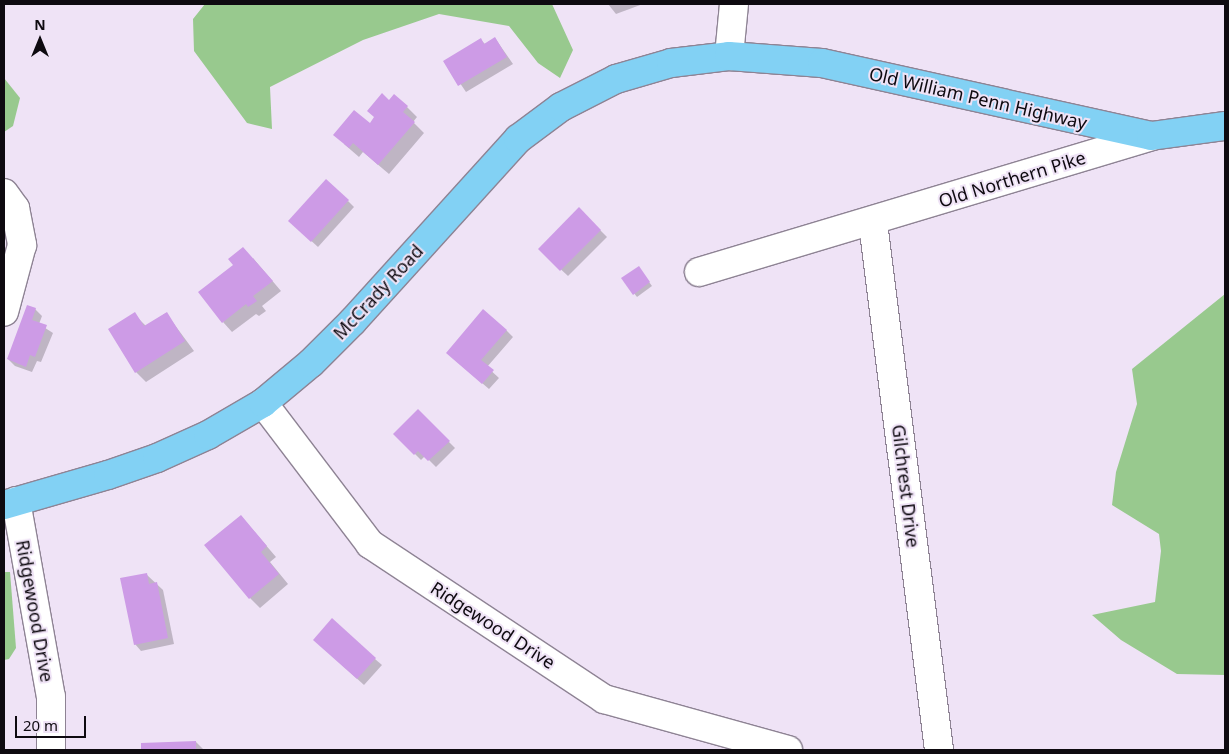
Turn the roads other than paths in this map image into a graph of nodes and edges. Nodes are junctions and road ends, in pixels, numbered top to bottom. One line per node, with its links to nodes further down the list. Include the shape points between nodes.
1 (734, 4): 2 (street)
2 (729, 56): 4 (main road, Old William Penn Highway, via 822,63); 9 (main road, McCrady Road, via 672,63 616,79 561,107 518,139 346,328 311,363)
3 (1225, 126): 4 (main road, Old William Penn Highway)
4 (1151, 136): 6 (street, Old Northern Pike)
5 (4, 193): 8 (street, via 15,208 22,245)
6 (872, 223): 7 (street, Old Northern Pike); 13 (street, Gilchrest Drive)
7 (699, 272)
8 (4, 312)
9 (263, 403): 10 (main road, McCrady Road, via 208,435 157,458 108,476); 12 (street, Ridgewood Drive, via 370,544 386,555 604,699)
10 (10, 503): 11 (street, Ridgewood Drive, via 51,697)
11 (51, 750)
12 (788, 750)
13 (939, 750)

